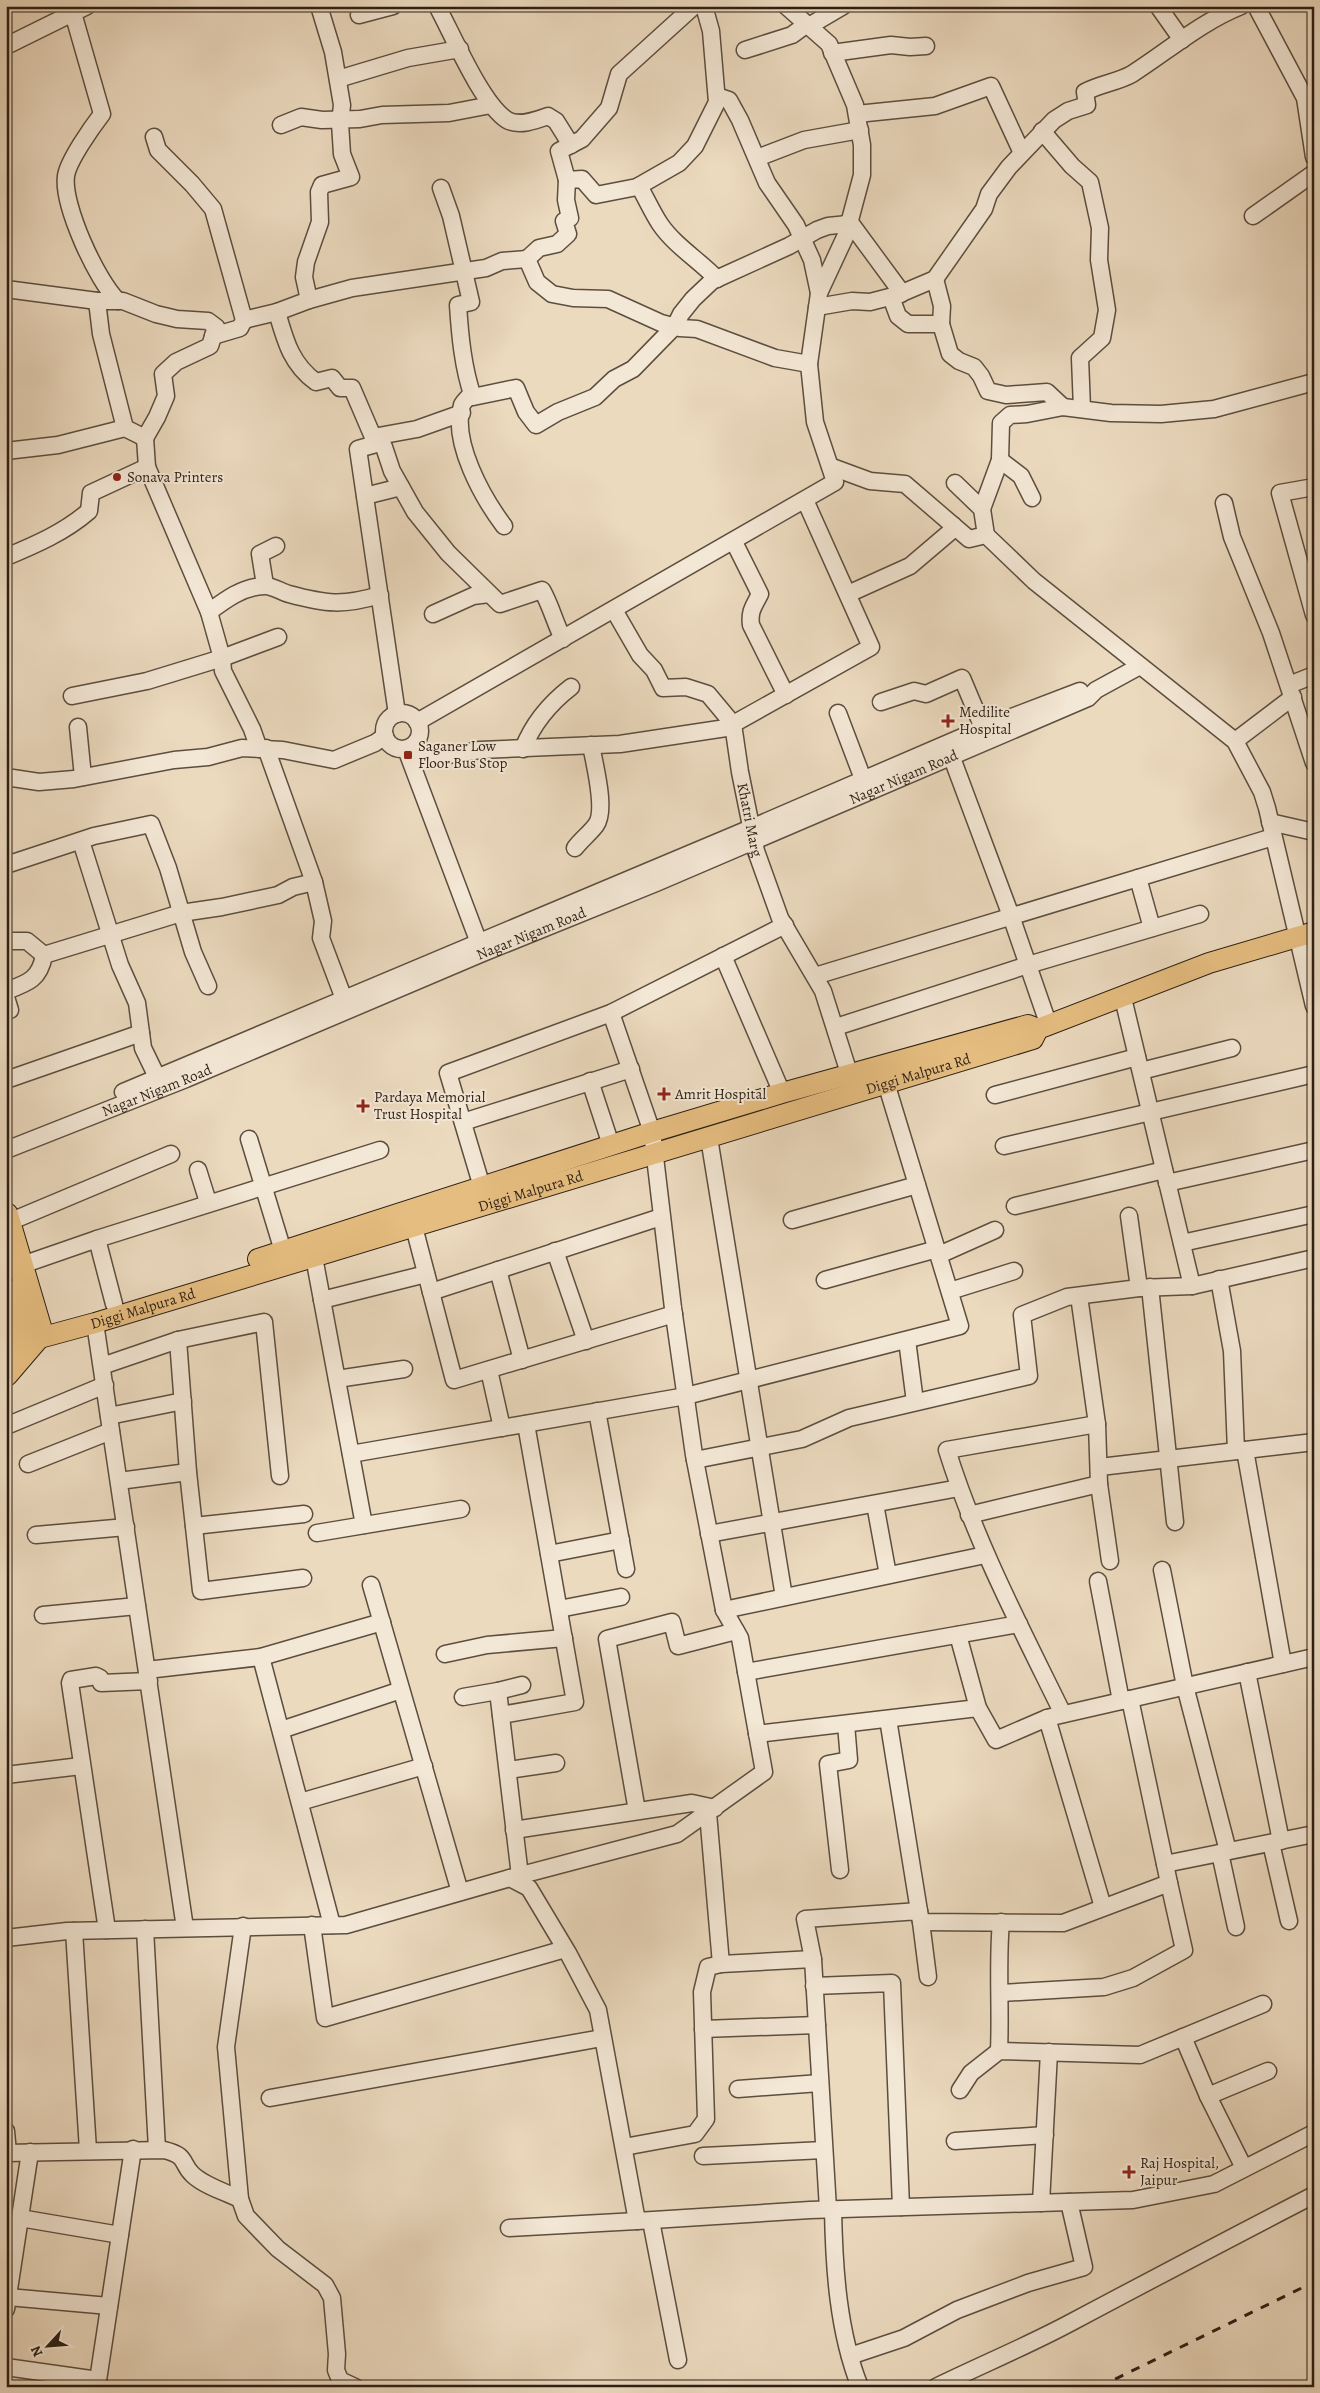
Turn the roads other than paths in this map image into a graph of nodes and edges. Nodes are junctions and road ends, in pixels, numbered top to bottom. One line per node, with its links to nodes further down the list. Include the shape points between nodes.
1 (319, 6): 20 (street)
2 (392, 6): 12 (street)
3 (438, 6): 17 (street)
4 (694, 6): 30 (street, via 619,74 609,108 582,139)
5 (704, 6): 21 (street, via 711,31)
6 (786, 6): 13 (street)
7 (843, 6): 13 (street)
8 (1158, 6): 14 (street)
9 (1241, 6): 14 (street)
10 (1256, 6): 26 (street, via 1305,98)
11 (80, 10): 15 (street); 50 (street, via 102,114 66,175 67,196 92,262 108,291)
12 (359, 16)
13 (808, 26): 18 (street, via 792,35 759,39); 19 (street, via 829,44)
14 (1182, 40): 28 (street, via 1131,75 1085,92 1087,105 1068,111)
15 (6, 46)
16 (926, 46): 19 (street, via 891,45)
17 (460, 49): 20 (street, via 408,58); 22 (street)
18 (745, 50)
19 (832, 53): 23 (street)
20 (338, 79): 24 (street, via 342,105)
21 (717, 96): 33 (street, via 729,100); 36 (street, via 695,146 679,163)
22 (491, 105): 24 (street, via 450,113); 30 (street, via 509,121 528,122 548,116 556,121)
23 (857, 114): 27 (street); 31 (street, via 935,106 990,86)
24 (340, 118): 25 (street, via 301,117); 47 (street, via 342,154 352,177 322,186 319,192 320,222 304,277)
25 (281, 125)
26 (1312, 128): 32 (street)
27 (860, 130): 33 (street, via 804,140); 39 (street, via 862,175)
28 (1042, 131): 31 (street); 60 (street, via 1090,182 1100,228 1099,260 1107,310 1102,338 1080,358)
29 (154, 137): 52 (street, via 158,150 213,209)
30 (571, 144): 35 (street, via 559,151)
31 (1022, 153): 44 (street, via 989,194 984,210)
32 (1314, 157)
33 (757, 158): 40 (street, via 767,183 796,224)
34 (1314, 173): 38 (street)
35 (567, 180): 36 (street, via 582,179 596,195); 41 (street, via 566,200 570,218 564,221 568,234 557,244 539,248)
36 (640, 186): 43 (street, via 660,225)
37 (441, 188): 42 (street)
38 (1253, 216)
39 (849, 223): 40 (street, via 828,226); 46 (street); 48 (street)
40 (802, 239): 43 (street); 48 (street, via 812,260)
41 (527, 260): 42 (street, via 502,261 486,268); 54 (street, via 537,282 552,294 608,299)
42 (464, 271): 47 (street, via 352,288); 58 (street, via 471,302 458,305 467,380)
43 (717, 279): 54 (street, via 693,299)
44 (935, 279): 46 (street); 53 (street, via 942,306)
45 (6, 289): 49 (street)
46 (896, 295): 48 (street, via 870,302); 53 (street, via 898,316 908,324)
47 (309, 300): 51 (street)
48 (818, 300): 56 (street)
49 (97, 301): 50 (street); 62 (street, via 101,334)
50 (118, 301): 55 (street, via 170,317 208,321 216,327)
51 (277, 312): 52 (street); 63 (street, via 291,356 302,372 316,382 332,378 340,388 352,388)
52 (244, 320): 55 (street, via 240,328)
53 (940, 324): 59 (street, via 950,354 974,367 988,391 1006,396 1047,392)
54 (675, 326): 56 (street, via 697,329 775,358); 58 (street, via 633,369 614,379 595,397 536,424 526,412 516,388 473,397)
55 (213, 336): 64 (street, via 210,346 176,362 163,374 166,396)
56 (809, 364): 68 (street, via 815,422)
57 (1314, 382): 60 (street, via 1214,409 1161,414)
58 (472, 393): 61 (street, via 462,405)
59 (1063, 407): 60 (street); 66 (street, via 1010,415 1001,423)
60 (1082, 409)
61 (462, 413): 63 (street, via 417,430); 78 (street, via 465,457)
62 (125, 428): 64 (street); 65 (street, via 58,445)
63 (373, 437): 70 (street, via 384,447); 72 (street, via 376,444 358,449)
64 (144, 438): 67 (street)
65 (6, 451)
66 (1000, 460): 73 (street, via 1021,476); 76 (street)
67 (147, 467): 82 (street, via 91,493 89,511 80,519); 88 (street)
68 (832, 467): 74 (street, via 835,482); 77 (street, via 870,481 905,484)
69 (955, 483): 76 (street)
70 (401, 487): 72 (street); 84 (street, via 415,512)
71 (1314, 487): 90 (street, via 1280,493)
72 (365, 496): 86 (street)
73 (1032, 498)
74 (805, 500): 80 (street); 85 (street)
75 (1224, 504): 98 (street, via 1232,537)
76 (982, 509): 79 (street)
77 (953, 524): 79 (street, via 970,539); 85 (street, via 950,532 910,566)
78 (504, 526)
79 (986, 535): 94 (street, via 1034,581)
80 (734, 542): 87 (street); 99 (street, via 760,594 751,607 751,625)
81 (276, 546): 83 (street, via 260,554)
82 (6, 557)
83 (265, 586): 86 (street, via 340,604); 88 (street, via 246,589)
84 (489, 594): 89 (street, via 474,596); 92 (street, via 500,604 542,590)
85 (848, 594): 99 (street, via 871,646)
86 (380, 595): 103 (street)
87 (614, 610): 92 (street); 105 (street, via 640,656 654,670 662,688 686,687 708,694)
88 (209, 612): 93 (street)
89 (433, 614)
90 (1314, 616)
91 (278, 637): 93 (street)
92 (563, 639): 104 (street)
93 (222, 658): 100 (street, via 147,681); 111 (street, via 223,671)
94 (1140, 666): 97 (street); 109 (street)
95 (1314, 675): 98 (street)
96 (571, 687): 112 (street, via 546,708)
97 (1096, 690): 107 (street, Nagar Nigam Road, via 1086,688); 114 (street, Nagar Nigam Road, via 1088,698)
98 (1291, 691): 109 (street); 115 (street)
99 (786, 695): 105 (street)
100 (72, 696)
101 (881, 702): 107 (street, via 914,691 926,694 962,678)
102 (838, 713): 118 (street)
103 (397, 714): 104 (street, via 411,716); 108 (street, via 386,722)
104 (417, 722): 113 (street, via 419,734)
105 (734, 724): 110 (street, via 726,728 620,744); 121 (street, Khatri Marg, via 740,772)
106 (78, 727): 117 (street)
107 (983, 728): 118 (street, Nagar Nigam Road)
108 (385, 736): 111 (street, via 334,760); 113 (street, via 393,747)
109 (1235, 741): 119 (street, via 1262,792)
110 (591, 745): 112 (street); 123 (street, via 600,816)
111 (262, 748): 117 (street, via 242,748 208,757); 126 (street)
112 (523, 749): 113 (street)
113 (409, 755): 135 (street)
114 (952, 758): 121 (street, Nagar Nigam Road); 129 (street)
115 (1314, 763)
116 (6, 777): 117 (street, via 40,782)
117 (84, 777)
118 (863, 779): 121 (street, Nagar Nigam Road)
119 (1271, 829): 120 (street); 125 (street); 133 (street)
120 (1314, 832)
121 (754, 834): 130 (street, Khatri Marg, via 756,851); 135 (street, Nagar Nigam Road)
122 (81, 841): 124 (street); 127 (street, via 151,824); 132 (street)
123 (575, 848)
124 (6, 865)
125 (1138, 878): 129 (street); 131 (street)
126 (314, 882): 127 (street, via 232,905); 143 (street, via 323,921 321,938)
127 (181, 913): 132 (street); 140 (street)
128 (1200, 914): 131 (street)
129 (1011, 916): 138 (street); 139 (street)
130 (785, 925): 137 (street); 139 (street, Khatri Marg)
131 (1152, 928): 138 (street)
132 (110, 934): 136 (street); 148 (street, via 137,1003)
133 (1305, 935): 142 (main road, Diggi Malpura Rd, via 1209,963); 144 (street)
134 (6, 941): 136 (street, via 27,941)
135 (482, 947): 143 (street, Nagar Nigam Road); 169 (street, Nagar Nigam Road, via 186,1079)
136 (44, 955): 141 (street, via 42,969 28,983)
137 (723, 956): 145 (street); 159 (street)
138 (1028, 965): 146 (street); 147 (street)
139 (815, 976): 146 (street, Khatri Marg)
140 (208, 986)
141 (6, 991)
142 (1123, 998): 147 (main road, Diggi Malpura Rd); 150 (street)
143 (344, 999): 155 (street, Nagar Nigam Road)
144 (1314, 1006)
145 (611, 1013): 152 (street); 162 (street, via 448,1072)
146 (836, 1027): 153 (street, Khatri Marg)
147 (1044, 1028): 151 (main road, Diggi Malpura Rd, via 1028,1025); 158 (main road, Diggi Malpura Rd, via 1032,1039)
148 (140, 1033): 155 (street, via 143,1048); 156 (street)
149 (1232, 1048): 150 (street)
150 (1139, 1064): 160 (street); 161 (street)
151 (881, 1065): 153 (main road, Diggi Malpura Rd); 158 (street)
152 (630, 1069): 157 (street); 163 (street)
153 (849, 1074): 159 (main road, Diggi Malpura Rd)
154 (1314, 1074): 161 (street)
155 (157, 1077): 165 (street, Nagar Nigam Road)
156 (6, 1080)
157 (590, 1081): 162 (street); 167 (street)
158 (887, 1084): 164 (main road, Diggi Malpura Rd); 176 (street)
159 (782, 1093): 163 (main road, Diggi Malpura Rd)
160 (995, 1095)
161 (1150, 1112): 168 (street); 175 (street)
162 (463, 1122): 178 (street)
163 (652, 1132): 167 (main road, Diggi Malpura Rd); 173 (street)
164 (709, 1138): 173 (main road, Diggi Malpura Rd); 220 (street)
165 (6, 1140)
166 (249, 1140): 177 (street)
167 (611, 1145): 178 (main road, Diggi Malpura Rd)
168 (1004, 1146)
169 (6, 1150)
170 (380, 1150): 177 (street)
171 (1314, 1150): 175 (street)
172 (171, 1154): 184 (street)
173 (655, 1154): 183 (street); 186 (main road, Diggi Malpura Rd)
174 (198, 1170): 179 (street)
175 (1166, 1176): 180 (street); 189 (street)
176 (917, 1184): 185 (street); 192 (street)
177 (263, 1186): 179 (street); 190 (street)
178 (482, 1187): 190 (main road, Diggi Malpura Rd)
179 (208, 1202): 188 (street)
180 (1015, 1206)
181 (1314, 1214): 189 (street)
182 (1129, 1216): 202 (street)
183 (661, 1217): 191 (street); 208 (street)
184 (8, 1218): 195 (highway)
185 (792, 1220)
186 (414, 1227): 193 (main road, Diggi Malpura Rd); 198 (street)
187 (995, 1230): 192 (street)
188 (97, 1239): 195 (street); 207 (street)
189 (1182, 1243): 201 (street)
190 (284, 1251): 207 (main road, Diggi Malpura Rd)
191 (555, 1252): 196 (street); 213 (street)
192 (938, 1252): 200 (street); 204 (street)
193 (314, 1257): 206 (street); 209 (main road, Diggi Malpura Rd)
194 (1314, 1258): 199 (street)
195 (14, 1263): 210 (highway)
196 (498, 1270): 203 (street); 214 (street)
197 (1014, 1271): 204 (street)
198 (426, 1274): 203 (street); 206 (street)
199 (1219, 1279): 201 (street); 233 (street, via 1232,1351)
200 (825, 1280)
201 (1192, 1286): 202 (street)
202 (1144, 1288): 205 (street); 235 (street)
203 (431, 1292): 217 (street, via 454,1380)
204 (950, 1292): 212 (street, via 960,1326)
205 (1078, 1296): 224 (street, via 1067,1297 1022,1315 1029,1376); 228 (street)
206 (322, 1300): 219 (street)
207 (114, 1304): 210 (main road, Diggi Malpura Rd)
208 (674, 1314): 213 (street); 222 (street)
209 (95, 1324): 210 (main road, Diggi Malpura Rd); 215 (street)
210 (24, 1334): 218 (highway)
211 (178, 1340): 215 (street); 223 (street); 240 (street, via 264,1322)
212 (907, 1340): 220 (street); 224 (street)
213 (586, 1341): 214 (street)
214 (522, 1360): 217 (street)
215 (102, 1366): 221 (street)
216 (404, 1369): 219 (street)
217 (489, 1370): 230 (street)
218 (6, 1374)
219 (337, 1379): 234 (street)
220 (749, 1380): 222 (street); 232 (street)
221 (104, 1385): 226 (street); 229 (street)
222 (686, 1396): 225 (street); 236 (street)
223 (183, 1401): 226 (street); 239 (street)
224 (915, 1402): 232 (street, via 848,1418 802,1439)
225 (596, 1411): 227 (street); 256 (street)
226 (110, 1424): 237 (street); 241 (street)
227 (526, 1424): 230 (street); 257 (street)
228 (1097, 1424): 238 (street); 243 (street, via 947,1450)
229 (6, 1426)
230 (502, 1428): 234 (street)
231 (1314, 1442): 233 (street)
232 (760, 1449): 236 (street); 249 (street)
233 (1240, 1451): 235 (street); 280 (street)
234 (351, 1454): 250 (street)
235 (1168, 1459): 238 (street); 248 (street)
236 (695, 1460): 254 (street)
237 (28, 1464)
238 (1100, 1467): 242 (street)
239 (188, 1472): 241 (street); 251 (street)
240 (280, 1476)
241 (119, 1481): 252 (street)
242 (1100, 1484): 247 (street); 259 (street)
243 (959, 1488): 244 (street); 247 (street)
244 (875, 1504): 249 (street); 262 (street)
245 (461, 1509): 250 (street)
246 (304, 1514): 251 (street)
247 (970, 1515): 258 (street)
248 (1175, 1522)
249 (772, 1523): 254 (street); 267 (street)
250 (364, 1525): 253 (street)
251 (194, 1526): 263 (street, via 201,1591)
252 (126, 1527): 255 (street); 268 (street)
253 (316, 1533)
254 (709, 1534): 270 (street)
255 (36, 1535)
256 (621, 1540): 257 (street); 260 (street)
257 (549, 1554): 269 (street)
258 (985, 1555): 262 (street); 273 (street)
259 (1110, 1561)
260 (626, 1569)
261 (1162, 1570): 285 (street)
262 (888, 1575): 267 (street)
263 (302, 1578)
264 (1098, 1581): 289 (street)
265 (371, 1585): 272 (street)
266 (622, 1597): 269 (street)
267 (784, 1597): 270 (street)
268 (137, 1606): 271 (street); 283 (street)
269 (559, 1610): 276 (street)
270 (724, 1610): 274 (street)
271 (43, 1616)
272 (382, 1622): 278 (street); 286 (street)
273 (1019, 1624): 275 (street); 291 (street)
274 (736, 1631): 281 (street); 305 (street, via 678,1646 672,1622 607,1639)
275 (958, 1635): 281 (street); 290 (street)
276 (564, 1638): 277 (street, via 488,1645); 292 (street, via 575,1702)
277 (445, 1654)
278 (261, 1657): 283 (street); 296 (street)
279 (1314, 1657): 280 (street)
280 (1282, 1664): 282 (street)
281 (746, 1672): 297 (street)
282 (1248, 1672): 285 (street); 308 (street)
283 (148, 1676): 299 (street, via 101,1688 100,1678 96,1676 71,1680); 323 (street)
284 (522, 1686): 287 (street)
285 (1185, 1686): 289 (street); 309 (street)
286 (401, 1690): 296 (street); 300 (street)
287 (498, 1691): 288 (street); 292 (street)
288 (463, 1697)
289 (1125, 1700): 291 (street); 310 (street)
290 (978, 1708): 293 (street, via 996,1740); 294 (street)
291 (1063, 1714): 293 (street)
292 (501, 1716): 301 (street)
293 (1046, 1718): 315 (street)
294 (888, 1719): 295 (street); 316 (street)
295 (846, 1724): 297 (street); 311 (street, via 849,1760 828,1764)
296 (281, 1730): 303 (street)
297 (757, 1734): 304 (street, via 764,1772)
298 (556, 1763): 301 (street)
299 (81, 1766): 302 (street); 325 (street)
300 (424, 1766): 303 (street); 314 (street)
301 (508, 1770): 306 (street)
302 (6, 1775)
303 (300, 1802): 320 (street)
304 (711, 1810): 305 (street, via 692,1803); 312 (street, via 677,1834); 330 (street)
305 (637, 1811): 306 (street)
306 (514, 1830): 312 (street)
307 (1314, 1834): 308 (street)
308 (1276, 1842): 309 (street); 317 (street)
309 (1224, 1852): 310 (street); 322 (street)
310 (1164, 1864): 313 (street)
311 (840, 1870)
312 (515, 1877): 314 (street); 328 (street, via 529,1888)
313 (1169, 1883): 315 (street); 333 (street, via 1184,1950 1133,1978 1104,1987)
314 (460, 1892): 320 (street, via 346,1925)
315 (1103, 1907): 318 (street, via 1063,1923)
316 (920, 1917): 318 (street); 329 (street, via 805,1919); 331 (street)
317 (1289, 1921)
318 (1001, 1922): 333 (street)
319 (312, 1925): 320 (street); 321 (street); 328 (street, via 325,2018)
320 (332, 1925)
321 (243, 1926): 323 (street); 361 (street, via 226,2047)
322 (1236, 1927)
323 (185, 1928): 324 (street)
324 (145, 1929): 325 (street); 353 (street)
325 (107, 1930): 326 (street)
326 (74, 1931): 327 (street); 354 (street)
327 (6, 1938)
328 (565, 1949): 337 (street, via 598,2010)
329 (813, 1959): 330 (street); 332 (street)
330 (722, 1964): 336 (street, via 708,1967 702,1992)
331 (928, 1977)
332 (814, 1986): 335 (street); 364 (street, via 892,1983)
333 (1001, 1993): 339 (street)
334 (1263, 2004): 338 (street)
335 (817, 2025): 336 (street); 342 (street)
336 (703, 2029): 351 (street, via 706,2119 695,2134)
337 (602, 2038): 346 (street); 351 (street)
338 (1183, 2038): 340 (street, via 1140,2056); 345 (street)
339 (999, 2051): 340 (street); 344 (street, via 971,2073)
340 (1049, 2052): 349 (street)
341 (1268, 2072): 345 (street)
342 (820, 2083): 343 (street); 355 (street)
343 (738, 2089)
344 (960, 2090)
345 (1208, 2096): 359 (street)
346 (270, 2098)
347 (6, 2131): 357 (street)
348 (1314, 2133): 359 (street)
349 (1045, 2135): 350 (street); 362 (street)
350 (955, 2141)
351 (624, 2146): 367 (street)
352 (133, 2149): 353 (street); 354 (street); 369 (street)
353 (157, 2149): 361 (street, via 175,2152 192,2175)
354 (88, 2150): 356 (street)
355 (824, 2150): 358 (street); 365 (street)
356 (30, 2152): 357 (street); 366 (street)
357 (7, 2153)
358 (703, 2156)
359 (1244, 2168): 363 (street, via 1214,2184 1134,2200)
360 (1314, 2195): 378 (street, via 1069,2323)
361 (240, 2199): 376 (street, via 246,2216 278,2249 325,2285 332,2298 336,2370 340,2380)
362 (1041, 2202): 363 (street); 364 (street)
363 (1069, 2202): 372 (street, via 1084,2267 1028,2283 957,2310 904,2338)
364 (902, 2207): 365 (street)
365 (830, 2209): 367 (street); 372 (street, via 841,2312)
366 (20, 2218): 369 (street); 370 (street)
367 (644, 2221): 368 (street); 373 (street)
368 (509, 2228)
369 (120, 2235): 371 (street)
370 (7, 2303): 371 (street)
371 (109, 2306): 375 (street)
372 (850, 2356): 377 (street)
373 (678, 2360)
374 (6, 2367): 375 (street)
375 (97, 2383)
376 (355, 2387)
377 (860, 2387)
378 (936, 2387)

